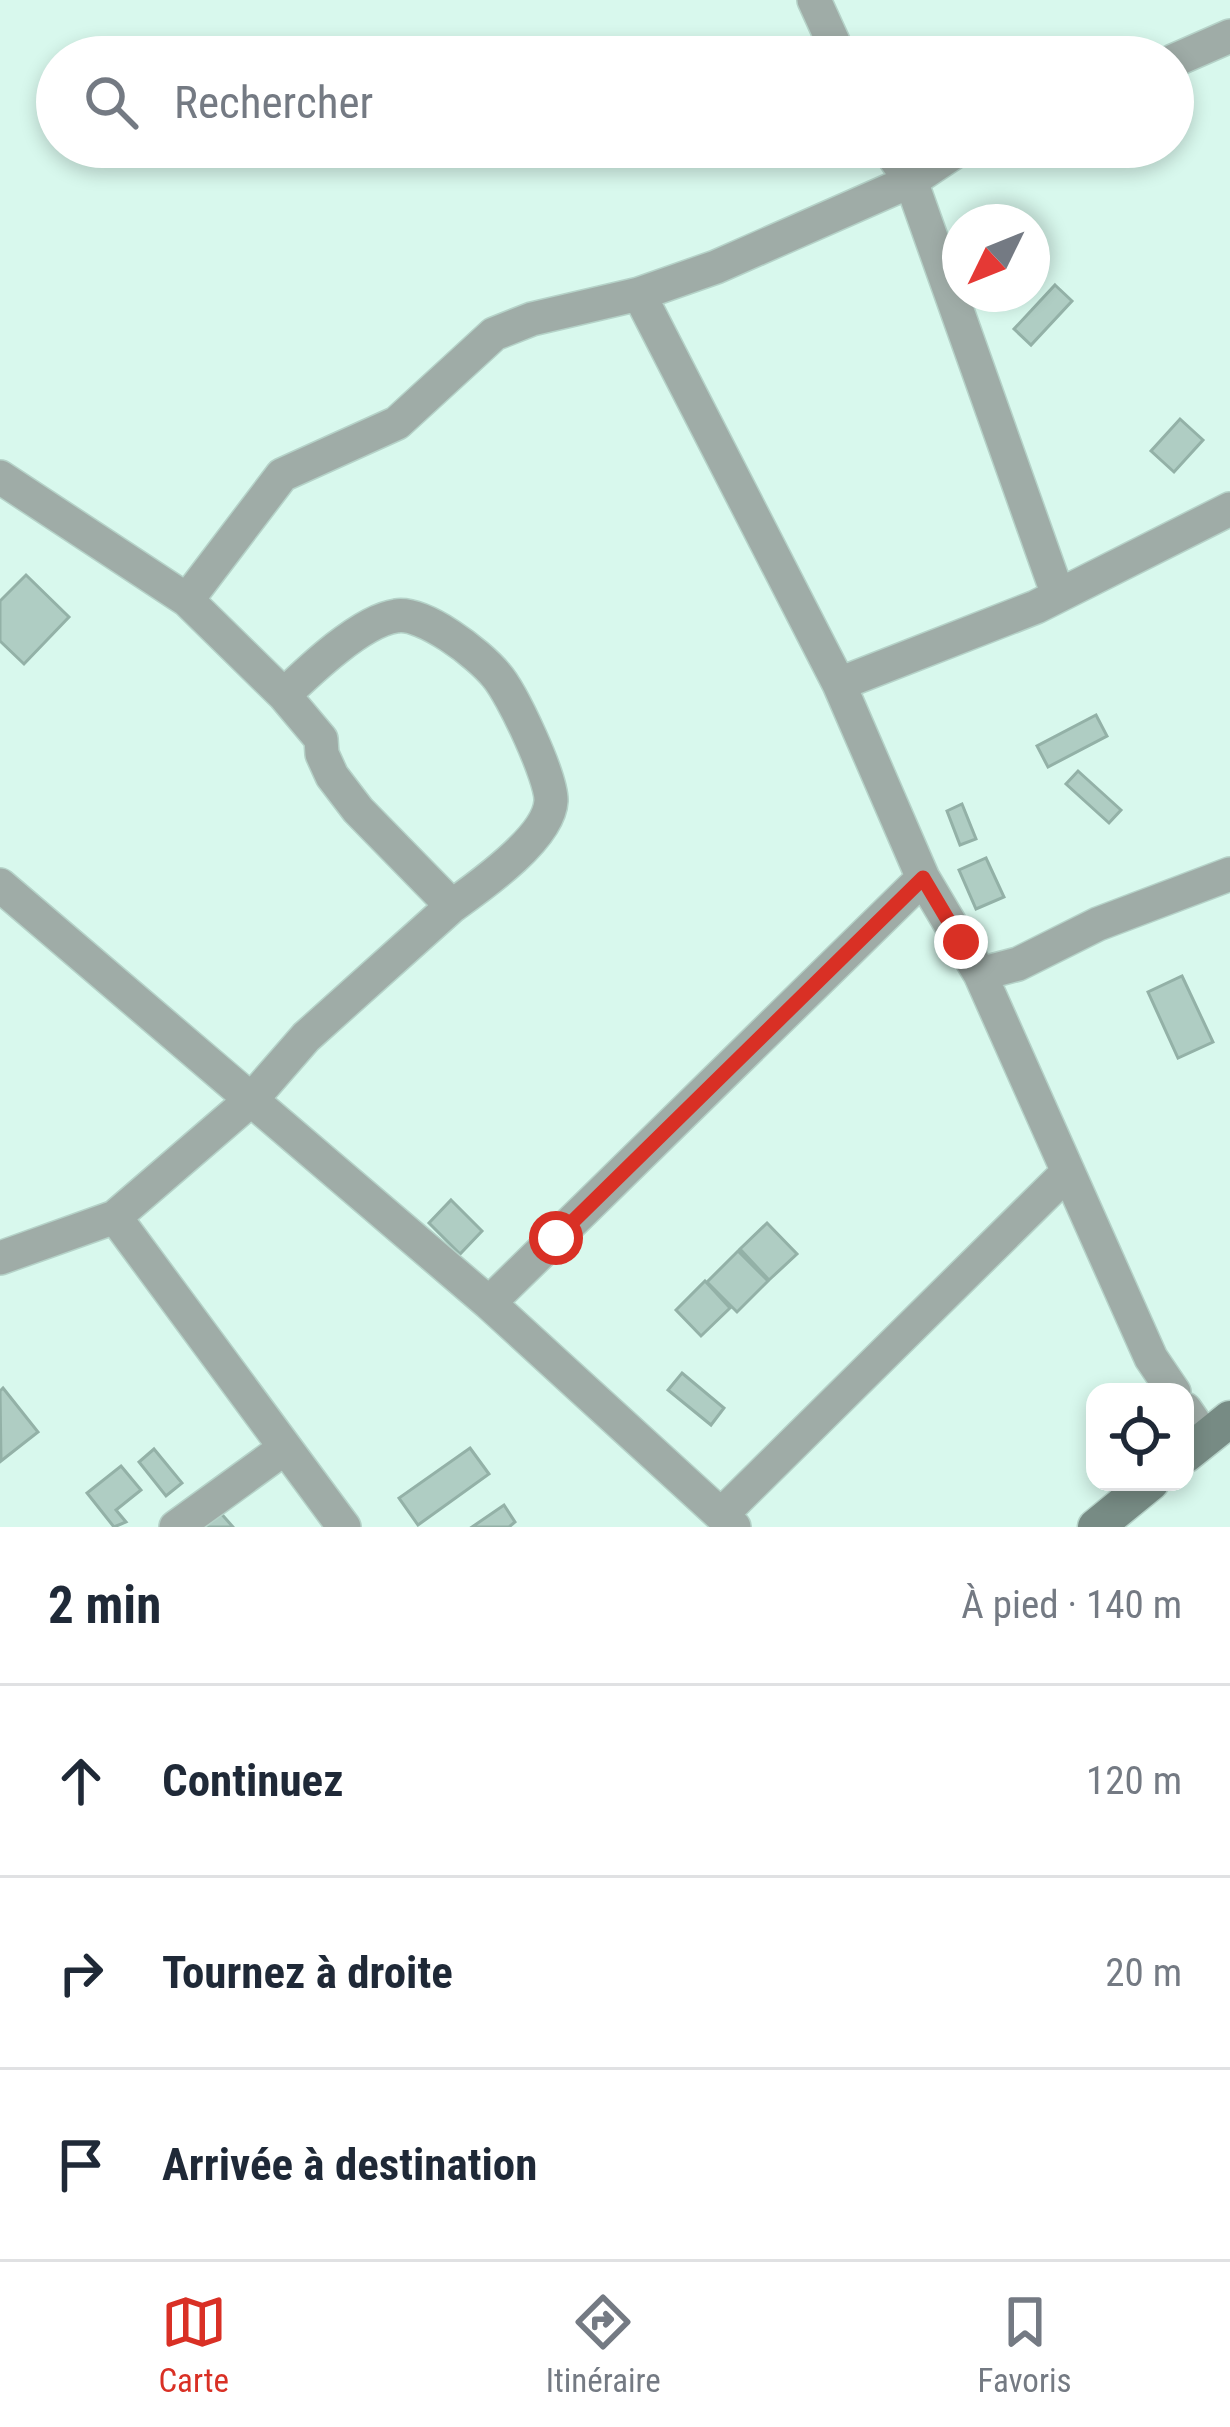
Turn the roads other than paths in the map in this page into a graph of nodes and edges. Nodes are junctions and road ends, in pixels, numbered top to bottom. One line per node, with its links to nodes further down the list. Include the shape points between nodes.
1 (814, 0): 2 (street)
2 (831, 36)
3 (1230, 36): 4 (street)
4 (1194, 52)
5 (901, 168): 7 (street)
6 (930, 168): 7 (street)
7 (910, 181): 8 (street); 11 (street)
8 (639, 294): 12 (street, via 494,334 397,423 282,475); 13 (street)
9 (0, 477): 12 (street)
10 (1230, 509): 11 (street)
11 (1058, 595): 13 (street)
12 (187, 600): 14 (street)
13 (839, 684): 16 (street)
14 (284, 695): 18 (street, via 321,739 332,776 358,810); 18 (street, via 328,655 393,616 416,616 494,671 552,804 535,835)
15 (1230, 874): 19 (street)
16 (923, 878): 19 (street); 24 (street)
17 (0, 885): 20 (street)
18 (452, 906): 20 (street, via 306,1037)
19 (980, 974): 21 (street)
20 (252, 1099): 22 (street); 24 (street)
21 (1067, 1173): 25 (street); 28 (street)
22 (115, 1217): 23 (street); 26 (street)
23 (0, 1258)
24 (489, 1304): 28 (street)
25 (1168, 1383)
26 (285, 1448): 29 (street); 30 (street)
27 (1140, 1491): 31 (street)
28 (728, 1520)
29 (176, 1527)
30 (344, 1527)
31 (1096, 1527)

